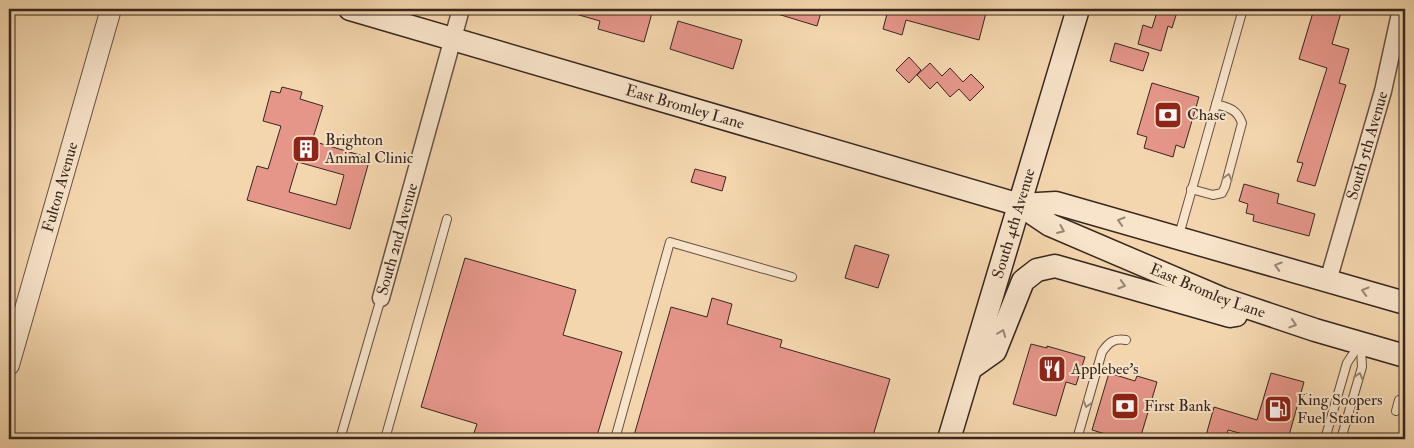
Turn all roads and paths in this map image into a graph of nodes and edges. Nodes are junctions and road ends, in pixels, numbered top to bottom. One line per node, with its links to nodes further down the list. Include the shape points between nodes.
1 (111, 9): 22 (street, Fulton Avenue)
2 (350, 9): 7 (main road, East Bromley Lane)
3 (461, 9): 7 (street, South 2nd Avenue)
4 (1078, 9): 10 (main road, South 4th Avenue)
5 (1243, 9): 8 (lane)
6 (1401, 9): 14 (street, South 5th Avenue, via 1381,99)
7 (453, 39): 10 (main road, East Bromley Lane); 15 (street, South 2nd Avenue)
8 (1216, 104): 9 (lane); 9 (lane, one-way to 8, via 1213,195 1222,193 1225,187 1242,123 1238,114)
9 (1191, 189): 12 (lane)
10 (1020, 204): 12 (main road, East Bromley Lane, one-way to 10, via 1056,202); 17 (main road, East Bromley Lane, one-way to 17, via 1050,226); 23 (main road, South 4th Avenue)
11 (447, 219): 27 (lane)
12 (1178, 237): 14 (main road, East Bromley Lane, one-way to 12)
13 (792, 277): 28 (lane, via 670,242)
14 (1328, 281): 16 (main road, East Bromley Lane, one-way to 14)
15 (380, 298): 26 (lane, South 2nd Avenue)
16 (1405, 303)
17 (1259, 313): 19 (main road, East Bromley Lane, one-way to 19); 23 (main road, one-way to 17, via 995,351 1023,281 1037,270 1055,266 1230,316)
18 (1126, 340): 30 (lane, one-way to 30, via 1111,341 1102,352)
19 (1370, 346): 20 (main road); 21 (main road, East Bromley Lane); 31 (lane, via 1347,363); 32 (lane, one-way to 19)
20 (1405, 348)
21 (1405, 356)
22 (9, 365)
23 (971, 368): 29 (main road, South 4th Avenue)
24 (1405, 402): 25 (lane, via 1399,400)
25 (1396, 411)
26 (340, 439)
27 (385, 439)
28 (615, 439)
29 (949, 439)
30 (1077, 439)
31 (1325, 439)
32 (1341, 439)

